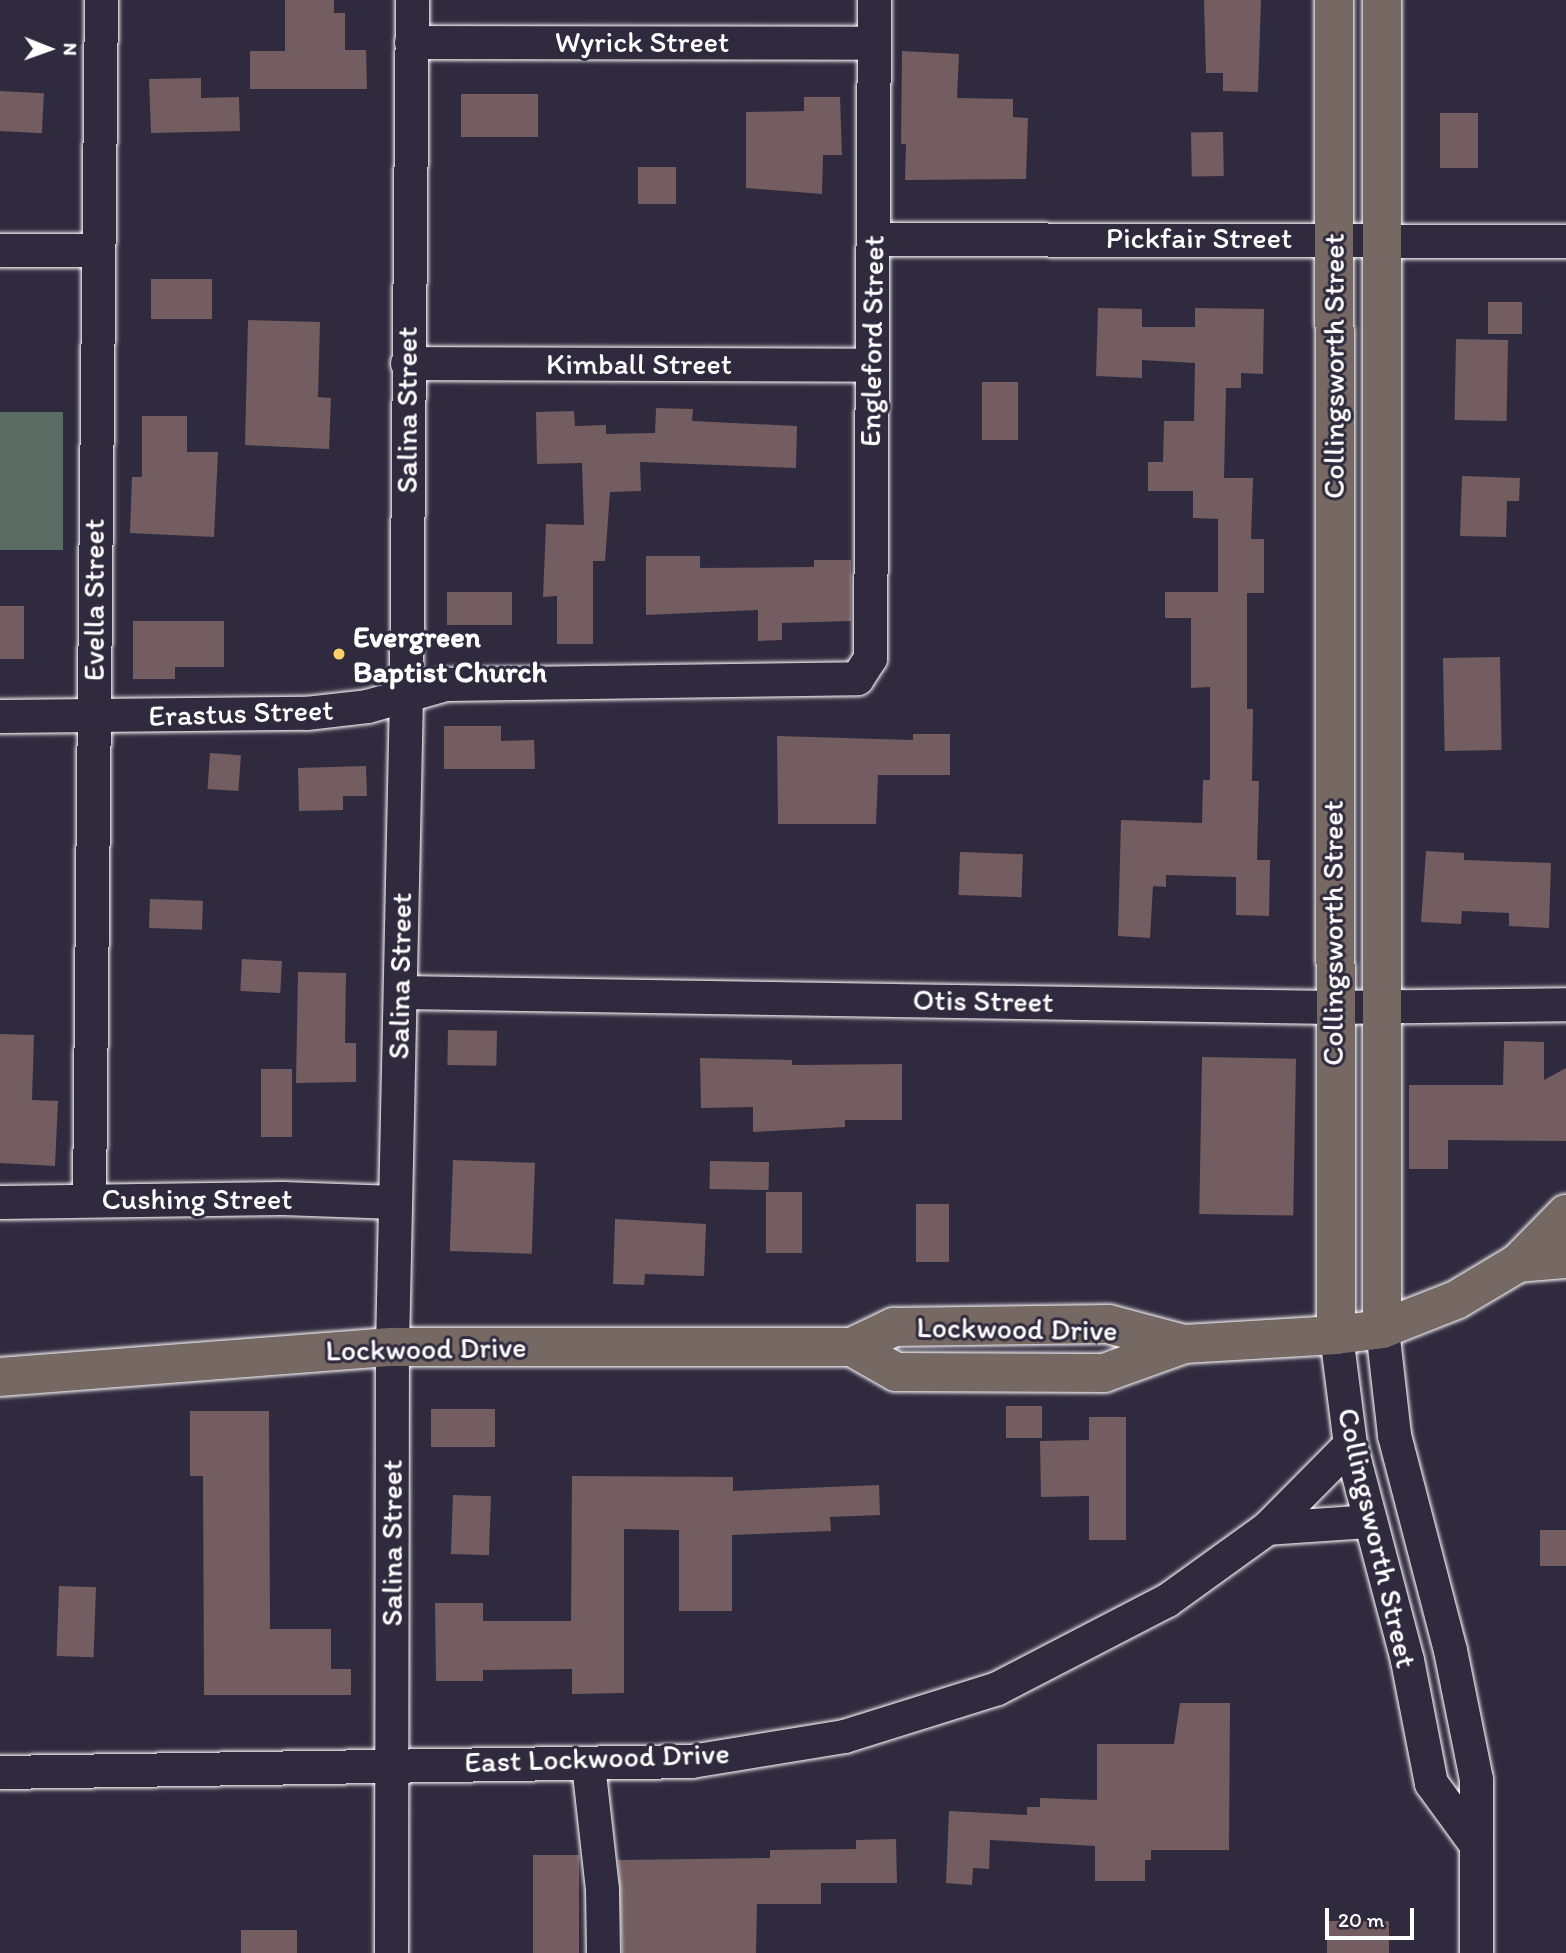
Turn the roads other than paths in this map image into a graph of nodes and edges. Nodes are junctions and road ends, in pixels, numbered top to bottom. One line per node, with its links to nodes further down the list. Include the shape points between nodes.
1 (101, 0): 13 (street, Evella Street)
2 (412, 0): 6 (street, Salina Street)
3 (874, 0): 7 (street, Engleford Street)
4 (1334, 0): 8 (main road, Collingsworth Street)
5 (1382, 0): 10 (main road, Collingsworth Street)
6 (411, 42): 7 (street, Wyrick Street); 14 (street, Salina Street)
7 (874, 43): 9 (street, Engleford Street)
8 (1335, 238): 9 (street, Pickfair Street); 10 (street, Pickfair Street); 23 (main road, Collingsworth Street)
9 (874, 239): 15 (street, Engleford Street)
10 (1382, 239): 11 (street, Pickfair Street); 22 (main road, Collingsworth Street)
11 (1566, 241)
12 (0, 250): 13 (street)
13 (96, 250): 19 (street, Evella Street)
14 (407, 363): 15 (street, Kimball Street); 17 (street, Salina Street)
15 (871, 365): 16 (street, Engleford Street, via 870,658)
16 (856, 678): 17 (street, Erastus Street, via 446,684)
17 (406, 695): 19 (street, Erastus Street, via 367,706 306,713); 20 (street, Salina Street)
18 (0, 716): 19 (street, Erastus Street)
19 (94, 718): 24 (street, Evella Street)
20 (400, 992): 23 (street, Otis Street); 26 (street, Salina Street)
21 (1566, 1004): 22 (street, Otis Street)
22 (1380, 1006): 23 (street, Otis Street); 30 (main road, Collingsworth Street)
23 (1332, 1007): 31 (main road, Collingsworth Street)
24 (89, 1200): 25 (street, Cushing Street); 26 (street, Cushing Street)
25 (0, 1202)
26 (395, 1202): 32 (street, Salina Street)
27 (1566, 1214): 29 (main road, Lockwood Drive)
28 (1566, 1259): 29 (main road, Lockwood Drive)
29 (1518, 1263): 30 (main road, Lockwood Drive, via 1456,1300)
30 (1382, 1329): 31 (main road, Lockwood Drive); 40 (street, Collingsworth Street, via 1394,1435 1450,1650 1476,1779)
31 (1336, 1335): 32 (main road, Lockwood Drive, via 1184,1344 1108,1324 894,1327 852,1346); 34 (street, Collingsworth Street)
32 (392, 1347): 33 (main road, Lockwood Drive); 38 (street, Salina Street)
33 (0, 1377)
34 (1350, 1444): 35 (street, Collingsworth Street); 36 (street, East Lockwood Drive)
35 (1370, 1521): 36 (street); 40 (street, Collingsworth Street, via 1407,1660 1431,1783)
36 (1267, 1528): 37 (street, East Lockwood Drive, via 1167,1600 997,1688 845,1736 691,1760)
37 (588, 1764): 38 (street, East Lockwood Drive); 42 (street, via 602,1889)
38 (391, 1765): 39 (street, East Lockwood Drive); 41 (street, Salina Street)
39 (0, 1772)
40 (1474, 1842): 43 (street, Collingsworth Street)
41 (391, 1953)
42 (603, 1953)
43 (1476, 1953)

